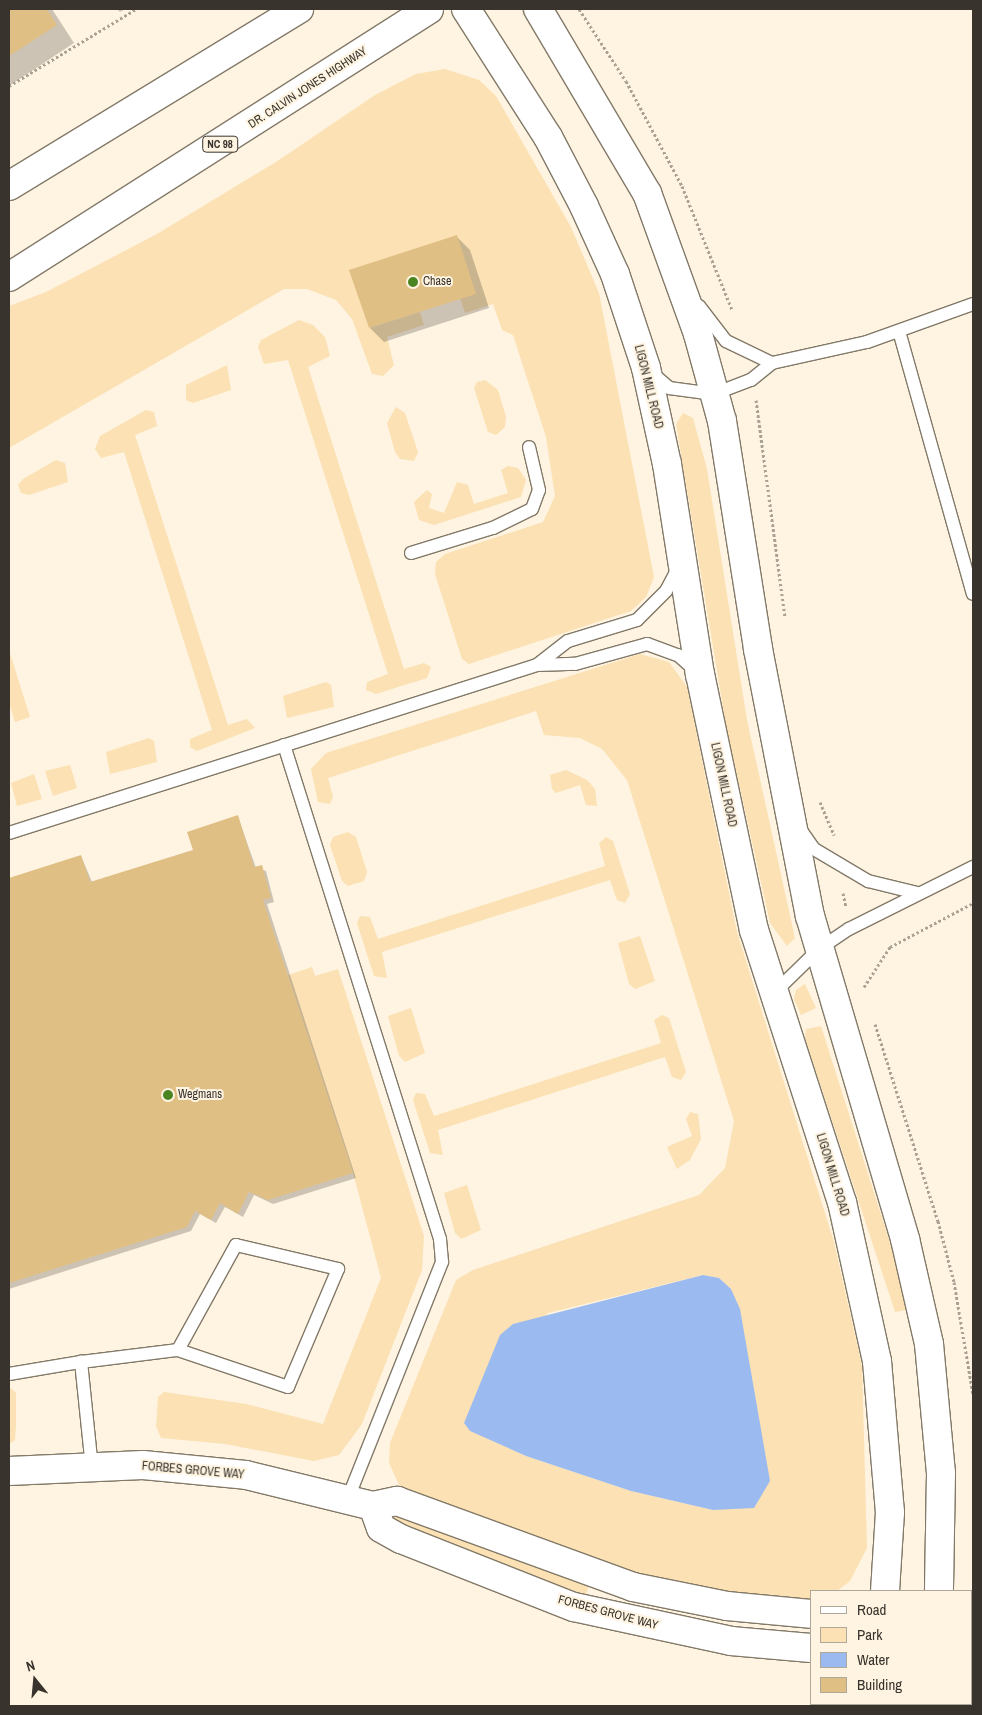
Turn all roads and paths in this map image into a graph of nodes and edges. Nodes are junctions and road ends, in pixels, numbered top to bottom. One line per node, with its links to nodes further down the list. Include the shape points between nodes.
1 (136, 9): 6 (path)
2 (299, 9): 7 (main road)
3 (429, 9): 11 (main road, DR. CALVIN JONES HIGHWAY / NC 98)
4 (466, 9): 15 (main road, LIGON MILL ROAD, via 548,137 584,206 615,274)
5 (538, 9): 10 (main road, via 642,185)
6 (9, 86)
7 (56, 158): 8 (lane); 9 (main road)
8 (9, 171)
9 (9, 186)
10 (673, 262): 14 (lane, via 726,341); 16 (main road)
11 (9, 277)
12 (973, 304): 13 (lane)
13 (899, 331): 14 (lane); 21 (lane)
14 (772, 363): 16 (lane, via 751,380)
15 (646, 368): 16 (lane, via 669,388); 20 (main road, LIGON MILL ROAD)
16 (714, 394): 27 (main road, via 734,488)
17 (756, 400): 22 (path, via 780,556)
18 (529, 447): 19 (lane, via 539,490 532,509 493,528)
19 (411, 553)
20 (682, 561): 23 (lane, via 666,591 637,620 568,641); 24 (main road, LIGON MILL ROAD)
21 (973, 594)
22 (786, 621)
23 (537, 665): 24 (lane, via 575,664 647,644 678,655); 25 (lane)
24 (700, 674): 37 (main road, LIGON MILL ROAD, via 754,930)
25 (284, 745): 28 (lane); 46 (lane, via 440,1239 442,1262)
26 (818, 798): 29 (path, via 833,832)
27 (787, 812): 29 (lane, via 814,850); 34 (main road)
28 (9, 833)
29 (838, 864): 31 (lane, via 868,881); 33 (path)
30 (973, 867): 31 (lane)
31 (917, 893): 33 (lane)
32 (973, 903): 36 (path, via 890,947)
33 (849, 929): 34 (lane)
34 (819, 949): 37 (lane); 49 (main road, via 905,1239 928,1344 941,1473)
35 (861, 978): 36 (path)
36 (864, 986): 38 (path)
37 (774, 993): 48 (main road, LIGON MILL ROAD, via 842,1202 877,1361 890,1512)
38 (866, 994)
39 (873, 1018): 43 (path, via 938,1221 954,1282)
40 (178, 1350): 40 (lane, via 236,1245 338,1269 288,1387); 41 (lane)
41 (81, 1362): 42 (lane); 44 (lane)
42 (9, 1374)
43 (973, 1394)
44 (92, 1468): 45 (main road, FORBES GROVE WAY); 46 (main road, FORBES GROVE WAY, via 143,1465 246,1475)
45 (9, 1471)
46 (348, 1498): 47 (main road, FORBES GROVE WAY)
47 (373, 1506): 50 (main road, FORBES GROVE WAY, via 397,1501 633,1587 726,1606); 51 (main road, FORBES GROVE WAY, via 381,1528 400,1539 574,1607 731,1641)
48 (885, 1590)
49 (938, 1590)
50 (810, 1614)
51 (810, 1648)

